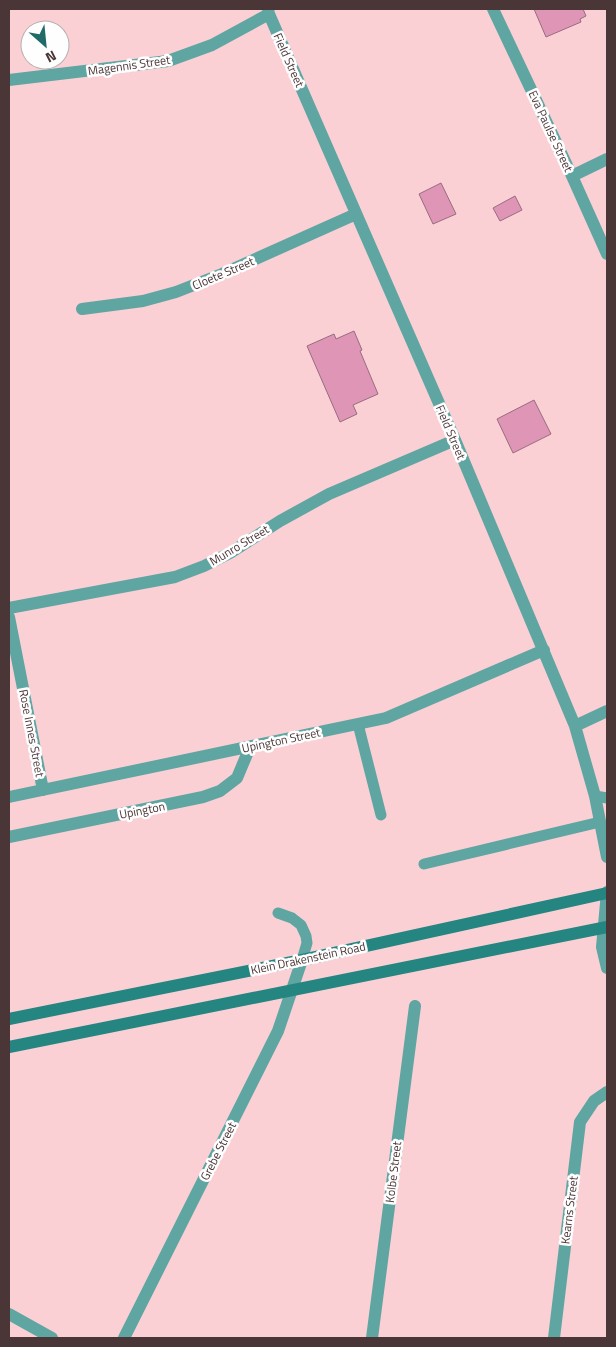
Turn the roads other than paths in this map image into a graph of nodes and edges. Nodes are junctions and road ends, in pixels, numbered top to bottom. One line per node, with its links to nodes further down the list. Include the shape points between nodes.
1 (492, 9): 5 (street, Eva Paulse Street)
2 (269, 12): 3 (street, Magennis Street, via 212,45 168,61); 6 (street, Field Street)
3 (9, 80)
4 (607, 159): 5 (street)
5 (572, 176): 7 (street, Eva Paulse Street)
6 (356, 214): 8 (street, Cloete Street, via 176,292 143,301); 9 (street, Field Street)
7 (607, 254)
8 (82, 309)
9 (454, 440): 10 (street, Munro Street, via 329,494 197,569 175,577); 12 (street, Field Street)
10 (9, 608)
11 (9, 617): 17 (street, Rose Innes Street)
12 (544, 650): 14 (street, Upington Street, via 386,718); 15 (street, Field Street)
13 (607, 711): 15 (street)
14 (358, 724): 16 (street, Upington Street); 20 (lane)
15 (575, 726): 19 (street, Field Street)
16 (250, 747): 17 (street, Upington Street); 22 (street, Upington, via 237,778 220,791 203,798)
17 (43, 790): 18 (street, Upington Street)
18 (9, 797)
19 (601, 797): 21 (street, Field Street)
20 (381, 814)
21 (600, 822): 23 (street, Field Street); 24 (lane)
22 (9, 837)
23 (607, 857)
24 (424, 864)
25 (607, 892): 27 (street); 28 (main road, Klein Drakenstein Road)
26 (278, 913): 28 (lane, via 301,924 307,944)
27 (605, 927): 29 (street, via 602,947); 30 (main road)
28 (302, 960): 30 (street, Grebe Street); 32 (main road, Klein Drakenstein Road)
29 (607, 968)
30 (291, 990): 33 (main road); 37 (street, Grebe Street, via 278,1031)
31 (415, 1006): 38 (street, Kolbe Street)
32 (9, 1019)
33 (9, 1047)
34 (607, 1092): 39 (street, Kearns Street, via 594,1101 580,1122)
35 (9, 1314): 36 (street)
36 (52, 1338)
37 (124, 1338)
38 (372, 1338)
39 (554, 1338)

